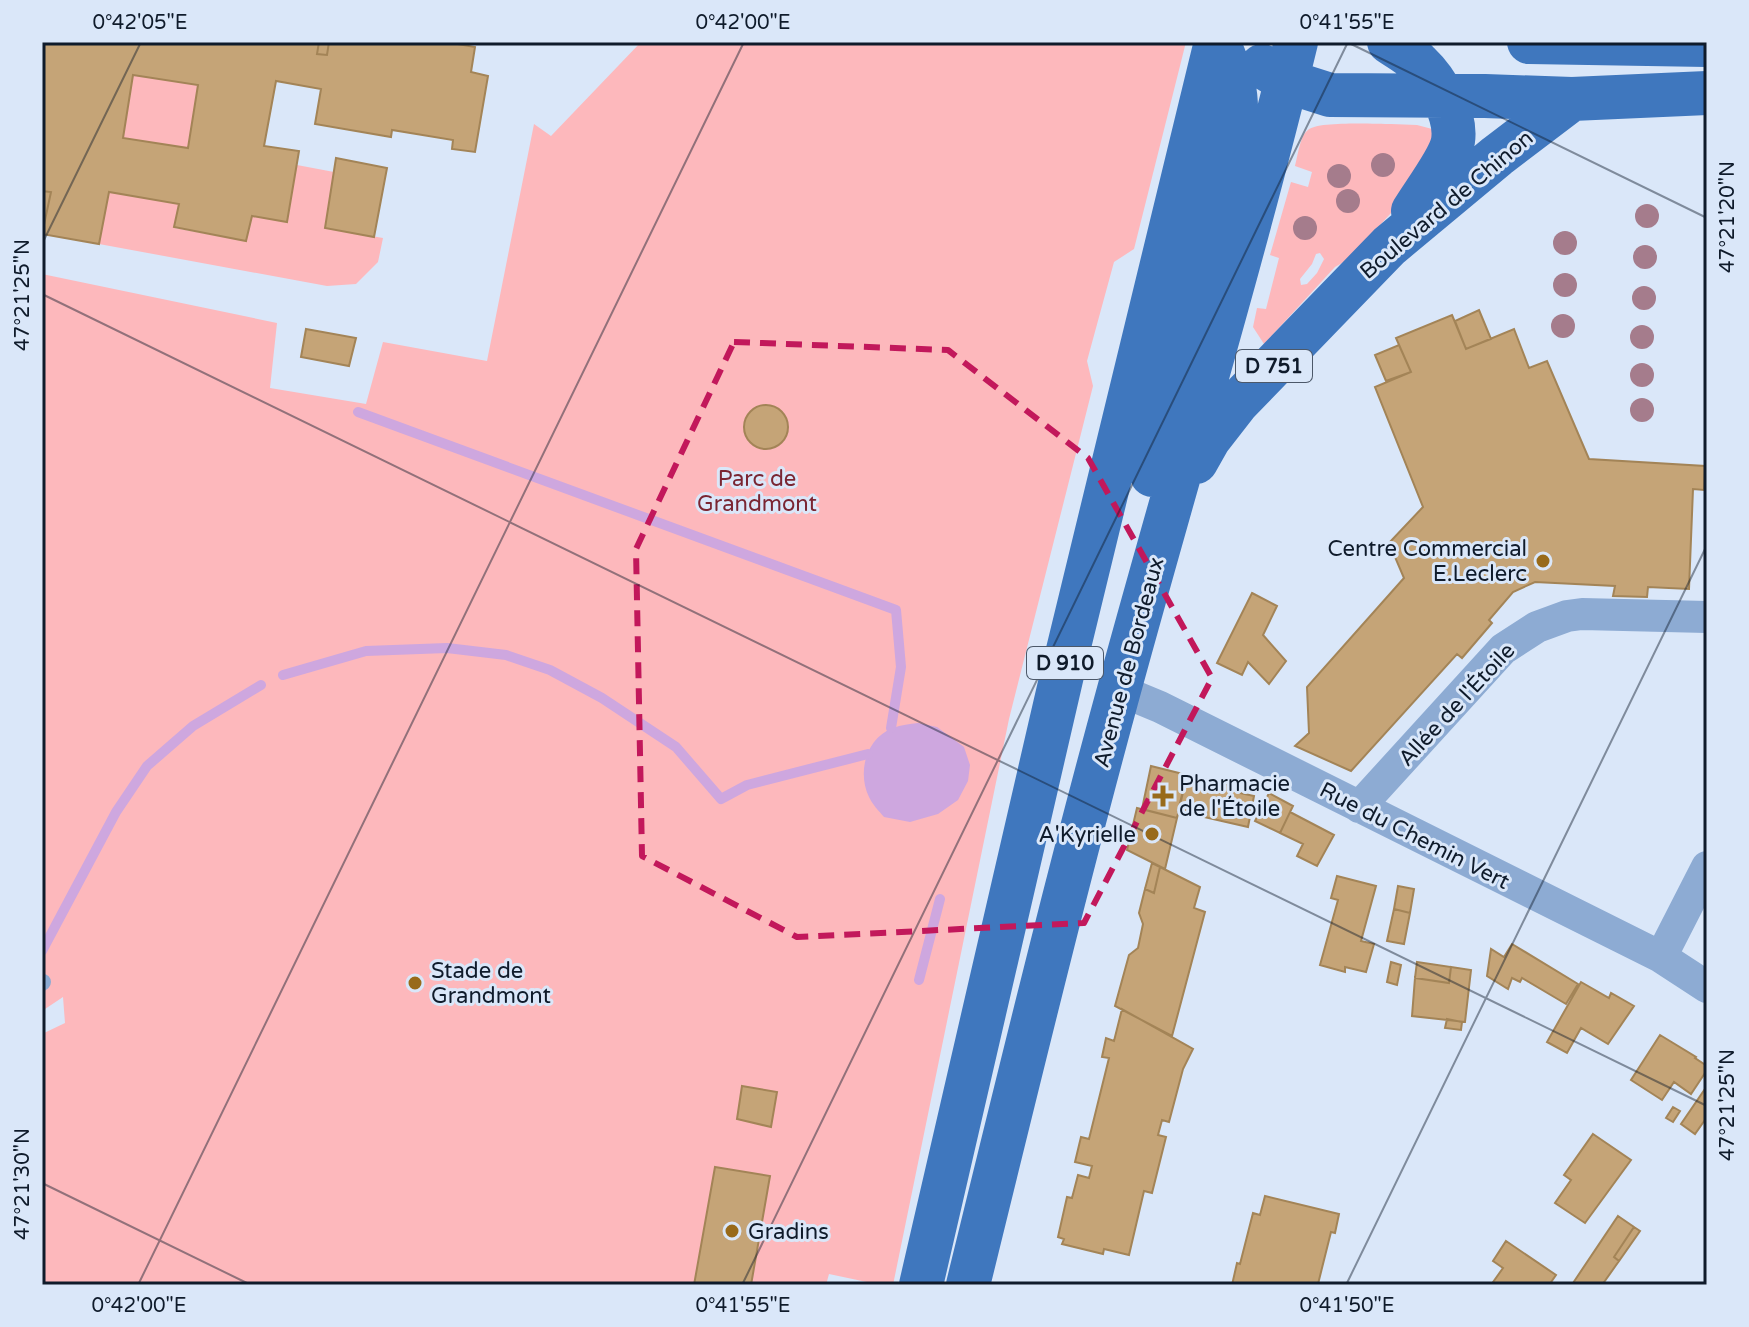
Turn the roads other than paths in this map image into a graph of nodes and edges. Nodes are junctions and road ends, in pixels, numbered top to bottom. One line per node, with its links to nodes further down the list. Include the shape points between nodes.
1 (1218, 42): 5 (main road, Boulevard de Chinon); 11 (main road, via 1231,71 1235,128 1146,501); 18 (main road, D 910, via 1062,675)
2 (1389, 42): 7 (main road, D 751, via 1419,64)
3 (1529, 42): 4 (main road)
4 (1707, 45)
5 (1284, 55): 7 (main road, Boulevard de Chinon, via 1330,95); 10 (main road, Avenue de Bordeaux / D 910)
6 (1707, 93): 8 (main road, Boulevard de Chinon)
7 (1445, 96): 8 (main road, Boulevard de Chinon); 9 (main road, D 751, via 1453,141)
8 (1572, 99): 9 (main road, Boulevard de Chinon / D 751)
9 (1389, 246): 10 (main road, Boulevard de Chinon / D 751, via 1237,403)
10 (1174, 499): 11 (main road, Avenue de Bordeaux / D 910)
11 (1145, 600): 13 (main road, Avenue de Bordeaux / D 910)
12 (1707, 617): 14 (street, Allée de l'Étoile, via 1582,614 1552,620 1521,635)
13 (1119, 690): 14 (street, Rue du Chemin Vert); 19 (main road, Avenue de Bordeaux / D 910)
14 (1359, 807): 16 (street, Rue du Chemin Vert)
15 (1707, 867): 16 (street)
16 (1661, 957): 17 (street, Rue du Chemin Vert)
17 (1707, 987)
18 (921, 1285)
19 (968, 1285)

